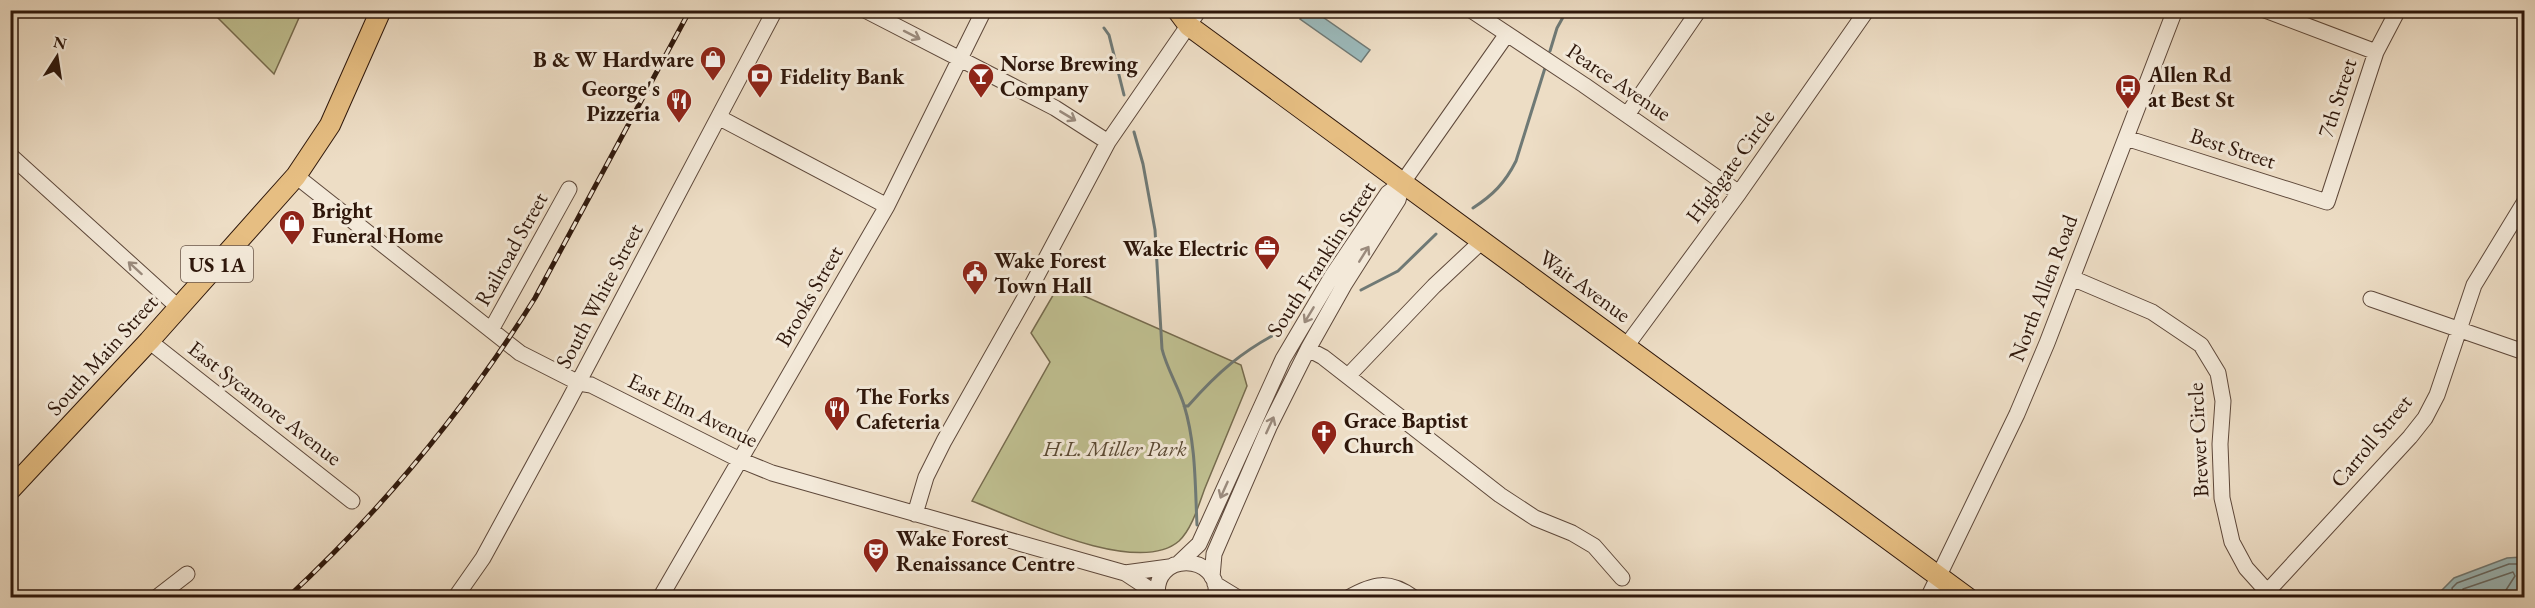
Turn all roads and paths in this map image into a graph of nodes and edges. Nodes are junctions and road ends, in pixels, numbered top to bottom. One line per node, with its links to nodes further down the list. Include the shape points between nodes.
1 (381, 10): 20 (main road, South Main Street / US 1A, via 330,125)
2 (775, 10): 16 (street, South White Street)
3 (865, 10): 14 (street, one-way to 14)
4 (984, 10): 14 (street, Brooks Street)
5 (1471, 10): 12 (street, Pearce Avenue)
6 (1699, 10): 15 (street)
7 (1867, 10): 23 (street, Highgate Circle)
8 (2175, 10): 17 (street, North Allen Road)
9 (2265, 10): 13 (street)
10 (2398, 10): 13 (street, 7th Street)
11 (1189, 16): 18 (street); 21 (main road, Wait Avenue)
12 (1507, 34): 15 (street, Pearce Avenue); 21 (street)
13 (2376, 52): 24 (street, 7th Street)
14 (960, 60): 18 (street, one-way to 18, via 1055,108); 26 (street, Brooks Street)
15 (1627, 115): 23 (street, Pearce Avenue)
16 (720, 118): 26 (street); 38 (street, South White Street)
17 (2126, 138): 24 (street, Best Street); 28 (street, North Allen Road)
18 (1108, 142): 42 (street, via 944,441 926,477)
19 (10, 155): 30 (street, one-way to 19)
20 (296, 176): 30 (main road, South Main Street / US 1A); 32 (street, East Elm Avenue)
21 (1403, 182): 27 (main road, Wait Avenue); 35 (street, South Franklin Street, one-way to 21, via 1398,200); 43 (street, South Franklin Street, one-way to 43, via 1388,193 1332,276 1278,369 1199,544)
22 (569, 189): 32 (street, Railroad Street)
23 (1739, 194): 34 (street, Highgate Circle)
24 (2327, 202)
25 (2524, 203): 31 (street, Carroll Street, via 2474,285)
26 (887, 206): 39 (street, Brooks Street)
27 (1482, 241): 34 (main road, Wait Avenue); 37 (street)
28 (2072, 278): 46 (street, North Allen Road, via 2017,414); 49 (street, Brewer Circle, via 2151,312 2201,345 2218,373 2223,401 2222,498 2232,542 2246,568)
29 (2371, 299): 31 (street)
30 (178, 308): 33 (main road, South Main Street / US 1A)
31 (2459, 328): 36 (street); 49 (street, Carroll Street, via 2437,395 2424,418)
32 (491, 330): 38 (street, East Elm Avenue, via 520,353)
33 (149, 342): 40 (main road, South Main Street / US 1A); 41 (street, East Sycamore Avenue)
34 (1627, 345): 46 (main road, Wait Avenue)
35 (1308, 349): 37 (street); 48 (street, South Franklin Street, one-way to 35, via 1215,551)
36 (2524, 352)
37 (1348, 376): 47 (street, via 1500,495 1535,518 1594,546)
38 (579, 383): 39 (street, East Elm Avenue, via 591,385); 52 (street, South White Street, via 483,558)
39 (740, 460): 42 (street, East Elm Avenue); 53 (street, Brooks Street)
40 (10, 490)
41 (352, 501)
42 (915, 514): 44 (street, East Elm Avenue)
43 (1174, 565): 44 (street, East Elm Avenue); 48 (street, via 1199,565); 50 (street, via 1161,574)
44 (1125, 573): 50 (street, East Elm Avenue)
45 (187, 574): 51 (street)
46 (1940, 575): 57 (street, North Allen Road); 58 (main road, Wait Avenue)
47 (1622, 578)
48 (1214, 586): 54 (street)
49 (2270, 595)
50 (1157, 596)
51 (156, 597)
52 (455, 597)
53 (660, 597)
54 (1238, 597)
55 (1348, 597): 56 (street, via 1379,585 1395,586)
56 (1414, 597)
57 (1928, 597)
58 (1968, 597)

